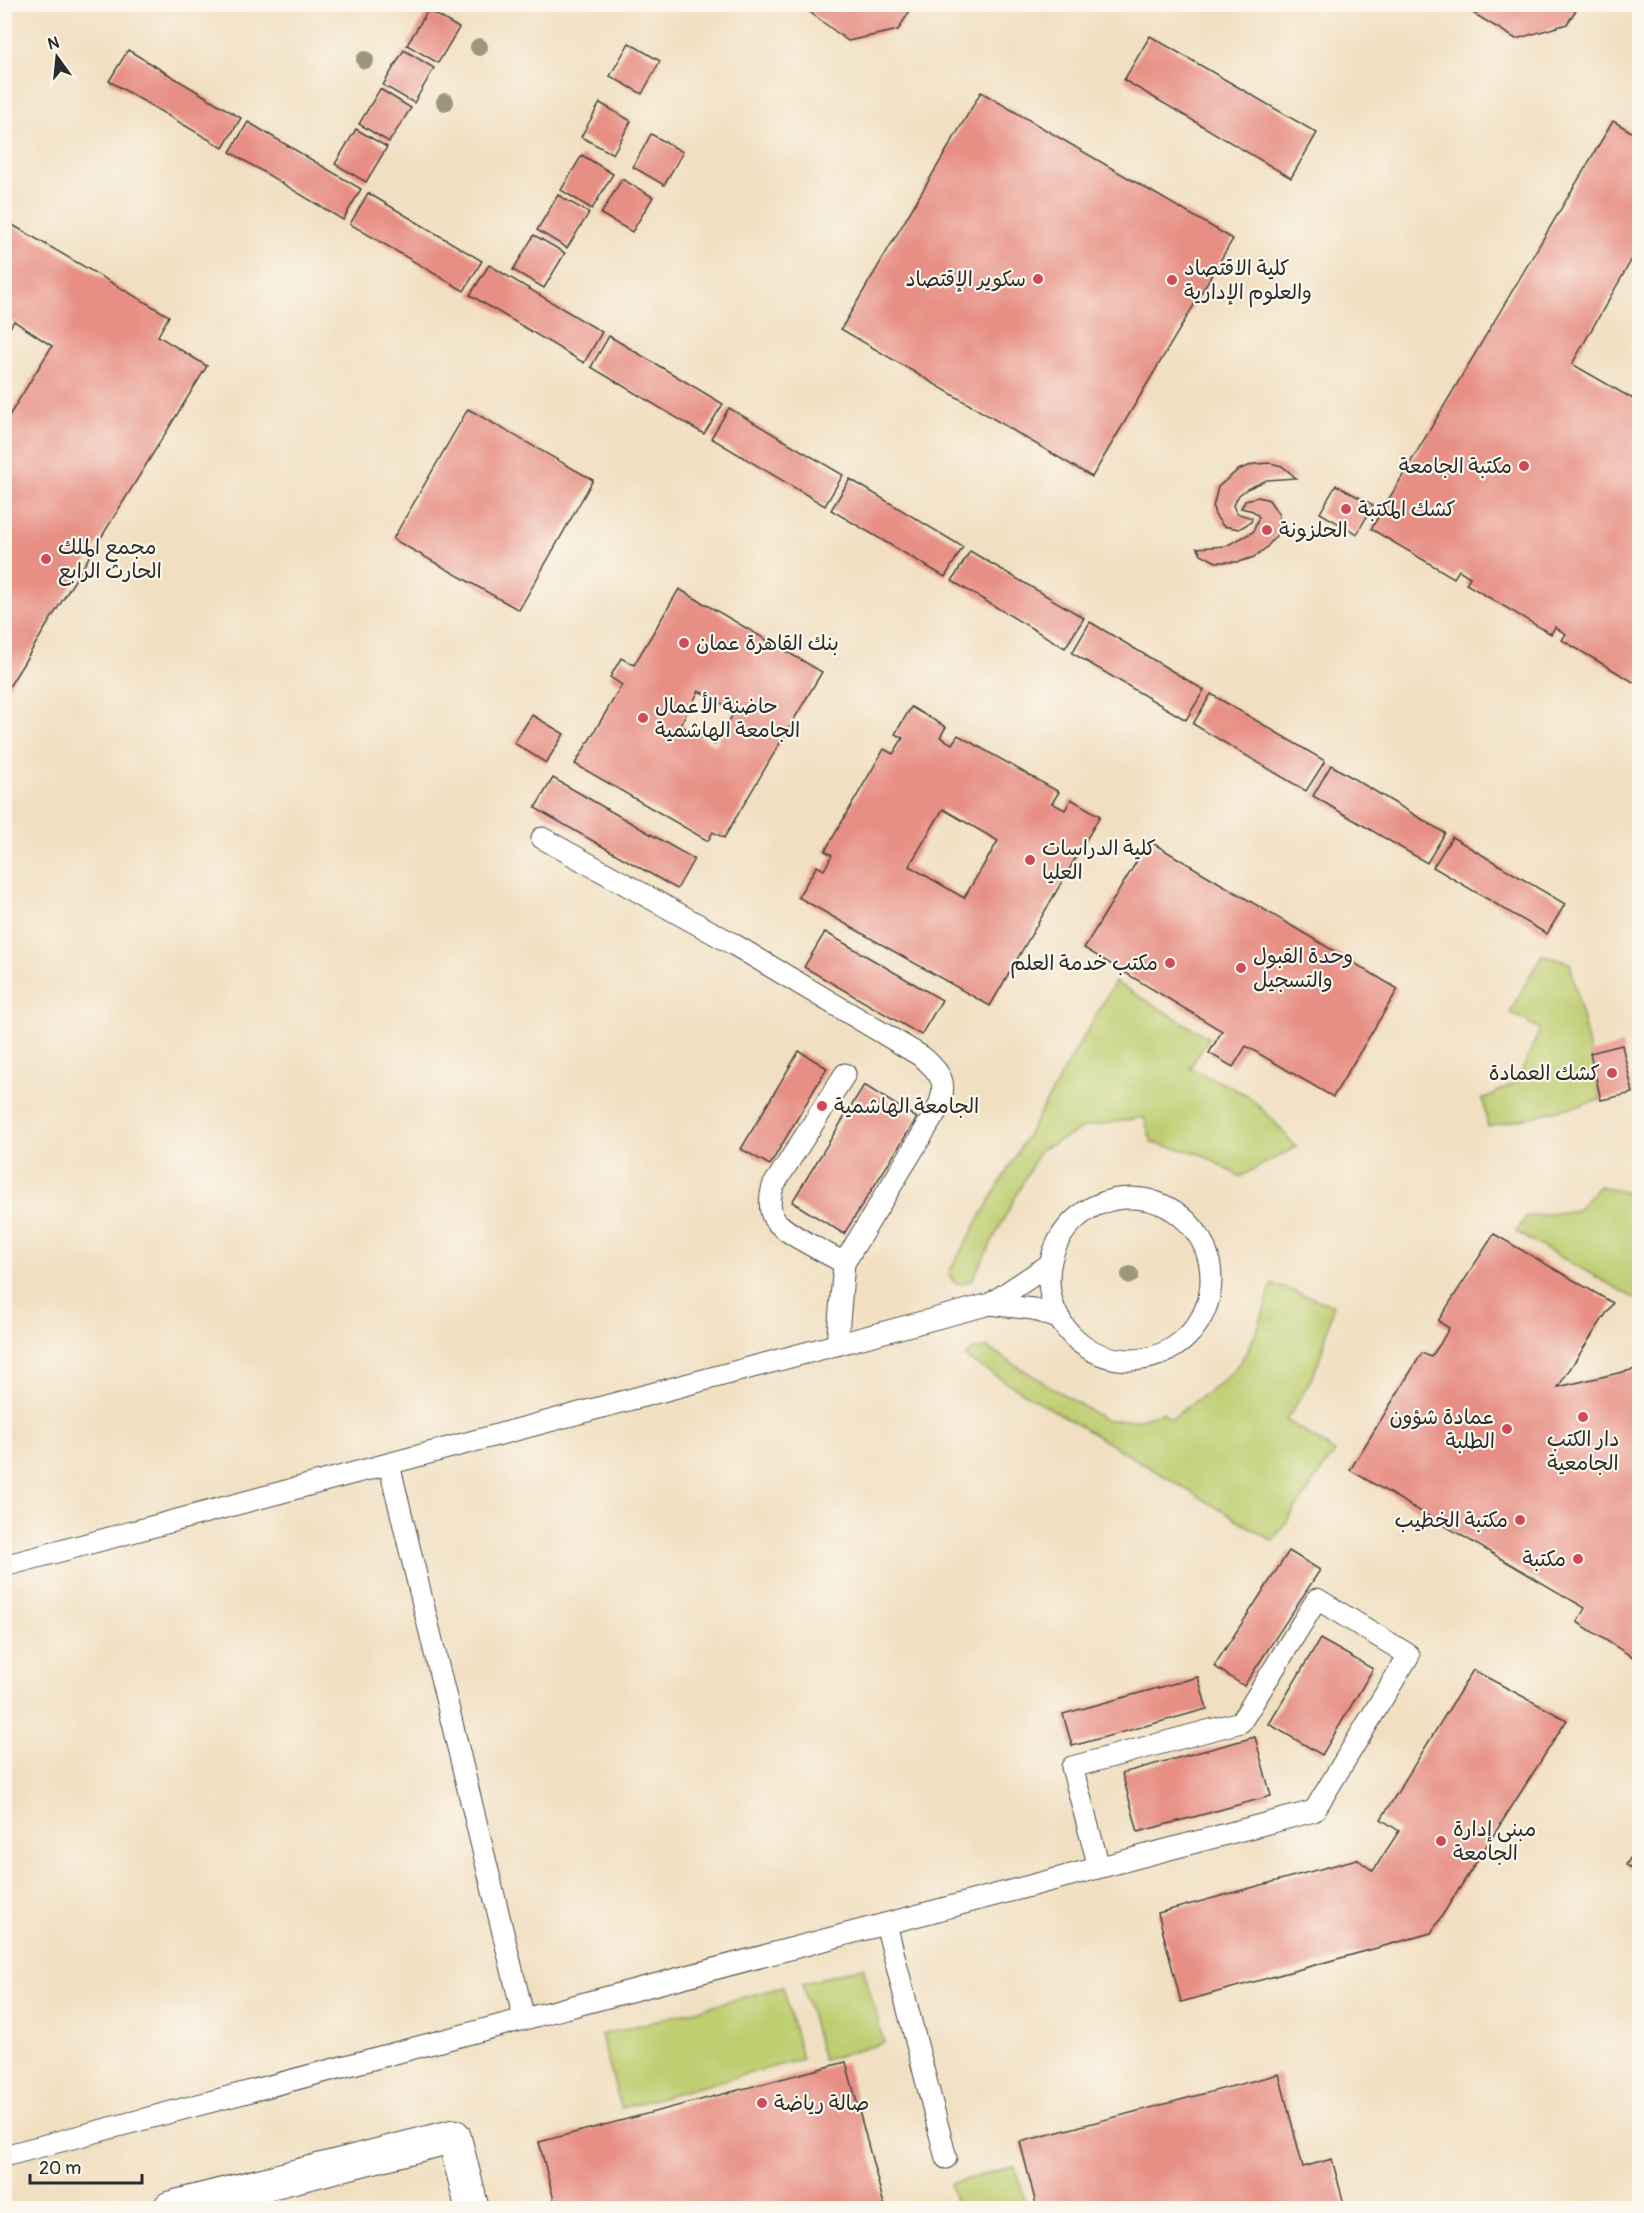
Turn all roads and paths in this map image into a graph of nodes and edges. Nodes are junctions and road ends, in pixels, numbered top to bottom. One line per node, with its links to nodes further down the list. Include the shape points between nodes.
1 (542, 838): 3 (lane, via 733,944 921,1056 934,1068 943,1081 943,1097)
2 (845, 1074): 3 (lane, via 773,1186 770,1198 774,1219 784,1228)
3 (844, 1263): 7 (lane)
4 (1050, 1264): 5 (lane); 6 (lane, via 1051,1293); 6 (lane, via 1058,1242 1072,1222 1090,1208 1113,1200 1137,1198 1160,1203 1181,1214 1208,1253 1212,1276 1209,1300 1199,1322 1184,1340 1164,1353 1141,1359 1117,1359 1094,1351 1075,1338)
5 (990, 1304): 6 (lane, via 1034,1309); 7 (lane)
6 (1060, 1319)
7 (837, 1345): 8 (lane)
8 (389, 1464): 9 (lane); 12 (lane)
9 (4, 1566)
10 (1099, 1867): 10 (lane, via 1314,1811 1409,1655 1317,1599 1241,1722 1072,1767); 11 (lane)
11 (885, 1924): 12 (lane); 14 (lane)
12 (524, 2019): 13 (lane)
13 (4, 2156)
14 (946, 2158)
15 (170, 2208): 16 (street, via 454,2136)
16 (472, 2208)

